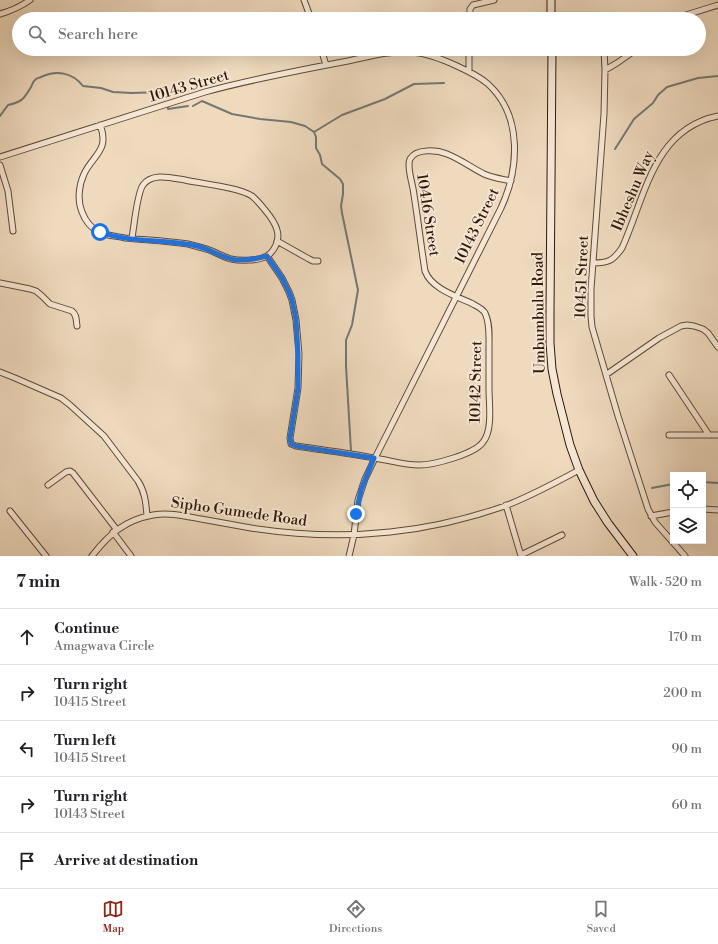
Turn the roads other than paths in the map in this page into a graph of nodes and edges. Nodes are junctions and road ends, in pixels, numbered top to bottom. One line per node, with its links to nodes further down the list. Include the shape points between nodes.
1 (30, 0): 10 (street)
2 (304, 0): 6 (street)
3 (494, 0): 7 (street, via 473,5)
4 (551, 0): 8 (main road)
5 (718, 5): 9 (street)
6 (308, 12)
7 (470, 12)
8 (551, 12)
9 (696, 12)
10 (0, 14)
11 (323, 56): 18 (street)
12 (375, 56): 18 (street, 10143 Street)
13 (434, 56): 20 (street, 10143 Street)
14 (469, 56): 20 (street)
15 (552, 56): 43 (main road, Umbumbulu Road, via 550,344 557,394)
16 (604, 56): 19 (street, 10451 Street)
17 (627, 56): 19 (street)
18 (326, 65): 22 (street, 10143 Street, via 227,86)
19 (605, 70): 31 (street, 10451 Street)
20 (469, 72): 25 (street, 10143 Street, via 494,90 509,116 515,146)
21 (718, 116): 31 (street, Ibheshu Way, via 708,118 683,131 664,149 651,174 622,248 609,261)
22 (100, 126): 23 (street, 10143 Street); 27 (street, via 103,144 82,178 80,206 89,225 94,229 105,234)
23 (0, 157)
24 (0, 165): 26 (street, via 8,191)
25 (511, 181): 33 (street, 10143 Street, via 506,198); 33 (street, 10416 Street, via 484,174 446,153 437,151 422,151 409,160 425,271 434,284)
26 (14, 232)
27 (132, 238): 28 (street, via 141,187 147,181 163,177 248,194 258,201 271,218 278,231); 29 (street, via 198,246 236,260)
28 (277, 242): 29 (street); 30 (street)
29 (267, 256): 42 (street, 10142 Street, via 289,292 296,320 298,381 291,444)
30 (318, 261)
31 (593, 263): 37 (street, 10451 Street, via 592,327)
32 (0, 283): 34 (street, via 36,291 50,304 72,311 76,316)
33 (456, 297): 42 (street, 10143 Street); 42 (street, 10142 Street, via 479,307 485,312 488,322 489,427 484,442 461,456 427,465)
34 (77, 326)
35 (718, 347): 37 (street, via 704,329 681,326)
36 (0, 372): 50 (street, via 60,398 104,436 142,488)
37 (607, 374): 51 (street, 10451 Street)
38 (669, 375): 40 (street)
39 (668, 435): 40 (street)
40 (709, 435): 41 (street)
41 (718, 435)
42 (374, 458): 53 (street, 10143 Street, via 360,495)
43 (579, 470): 45 (street, Sipho Gumede Road, via 544,489); 60 (main road, Umbumbulu Road, via 594,501)
44 (48, 485): 52 (street, via 66,472 73,473)
45 (506, 505): 53 (street, Sipho Gumede Road, via 473,516 413,529); 55 (street)
46 (706, 509): 48 (street)
47 (10, 510): 56 (street)
48 (718, 510)
49 (670, 513): 51 (street)
50 (147, 516): 52 (street, Sipho Gumede Road, via 128,522); 53 (street, Sipho Gumede Road, via 174,514 284,532)
51 (651, 516): 61 (street, 10451 Street)
52 (115, 531): 57 (street, Sipho Gumede Road); 58 (street)
53 (354, 535): 59 (street, 10143 Street)
54 (562, 535): 55 (street)
55 (521, 555)
56 (46, 556)
57 (92, 556)
58 (131, 556)
59 (348, 556)
60 (633, 556)
61 (685, 556)

